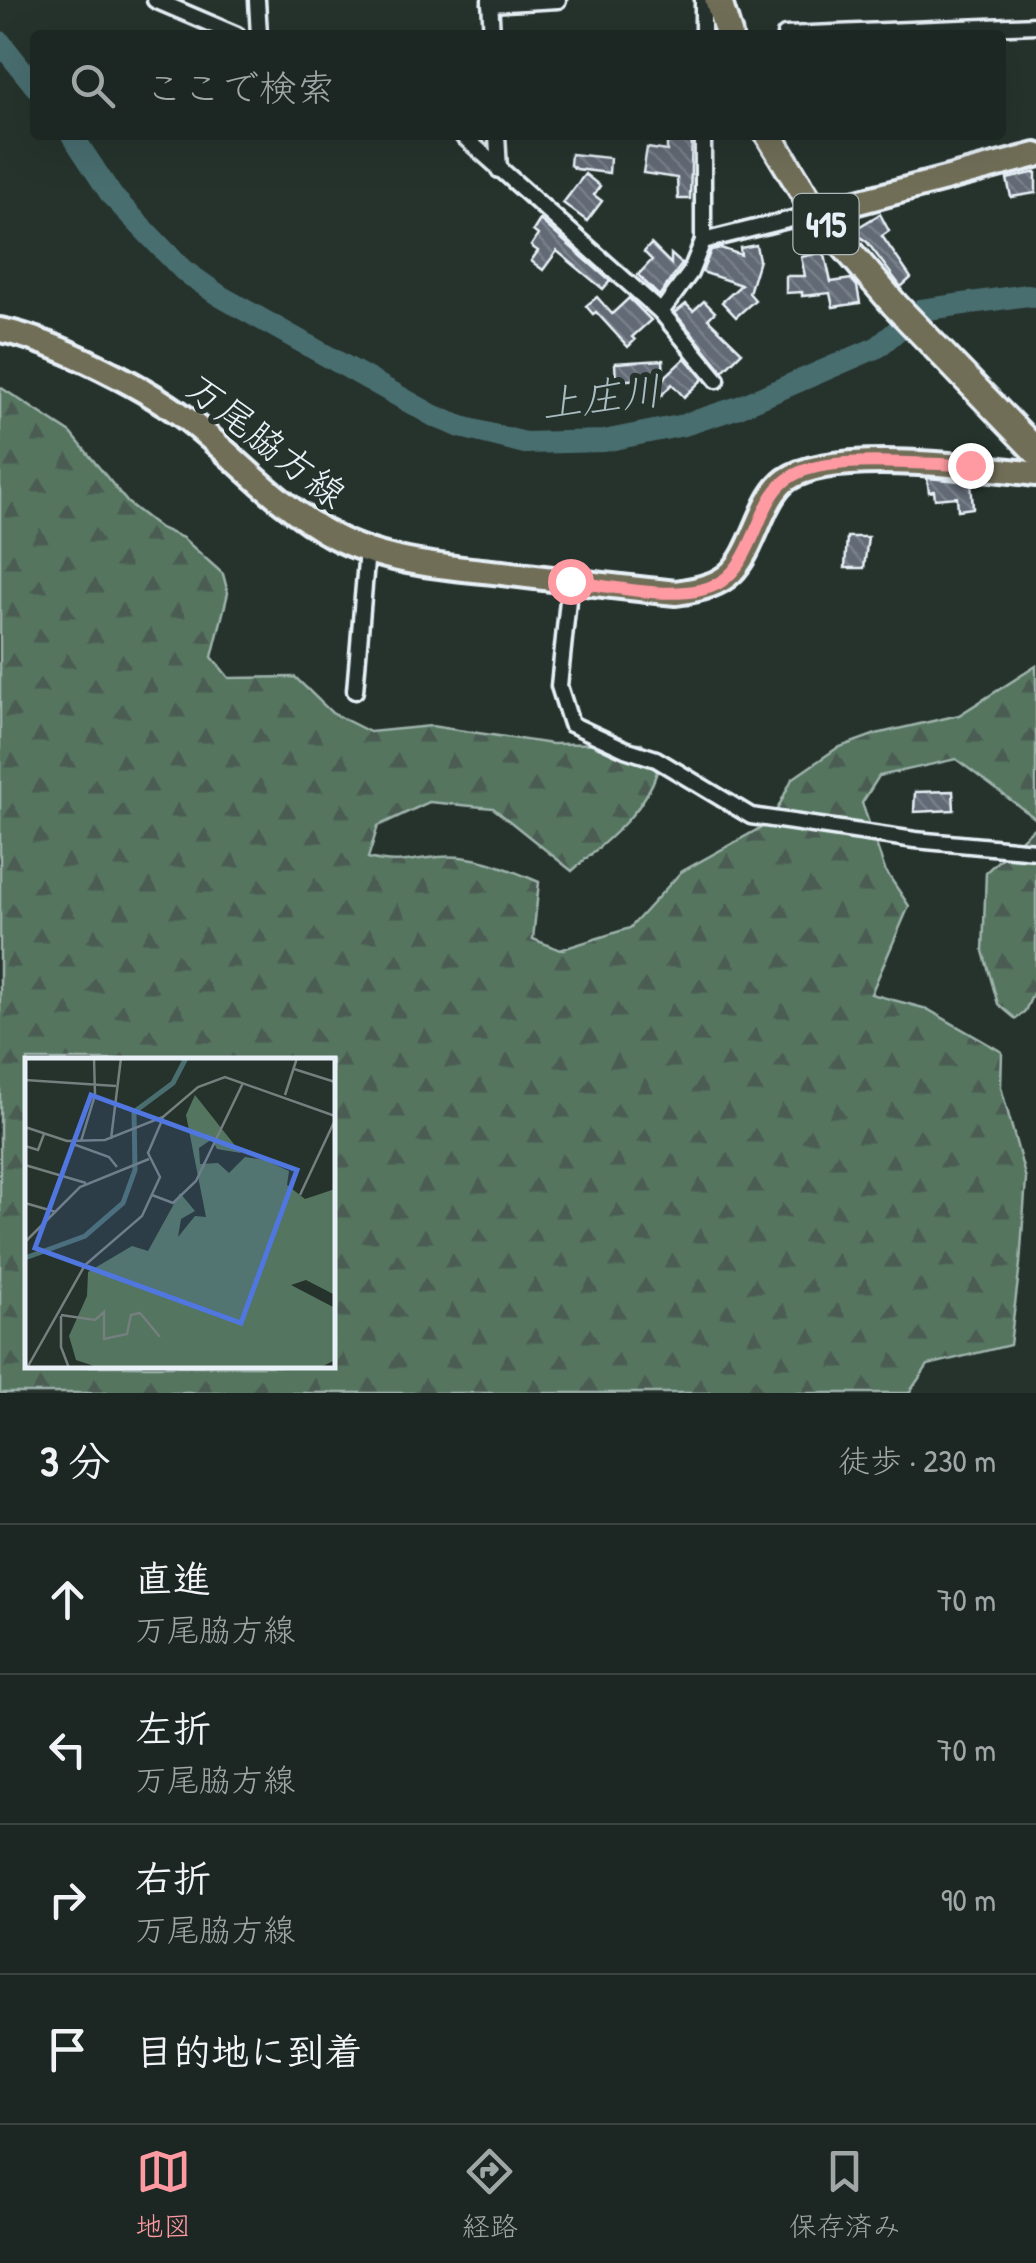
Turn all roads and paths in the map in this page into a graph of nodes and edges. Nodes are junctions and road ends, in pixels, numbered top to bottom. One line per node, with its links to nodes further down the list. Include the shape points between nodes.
1 (154, 0): 8 (street)
2 (257, 0): 9 (street)
3 (558, 0): 6 (street)
4 (703, 0): 11 (street)
5 (718, 0): 12 (highway)
6 (490, 2): 10 (street)
7 (1036, 25): 13 (street)
8 (225, 30)
9 (259, 30)
10 (492, 30)
11 (703, 30)
12 (727, 30)
13 (910, 30)
14 (467, 140): 19 (street)
15 (497, 140): 19 (street)
16 (703, 140): 21 (street)
17 (772, 140): 20 (highway, 415)
18 (1036, 155): 20 (main road)
19 (499, 170): 22 (street)
20 (816, 213): 21 (street); 25 (highway, 415)
21 (703, 240): 22 (street)
22 (661, 312): 24 (street)
23 (0, 330): 27 (main road, 万尾脇方線, via 151,394 304,519)
24 (717, 380)
25 (1036, 450)
26 (1036, 474): 28 (main road, 万尾脇方線, via 970,465 813,467 781,484 738,566 723,581 676,593)
27 (367, 550): 28 (main road, 万尾脇方線, via 426,565); 29 (street)
28 (570, 581): 30 (street, via 559,686 571,724 656,759 751,816)
29 (355, 692)
30 (1036, 851)

